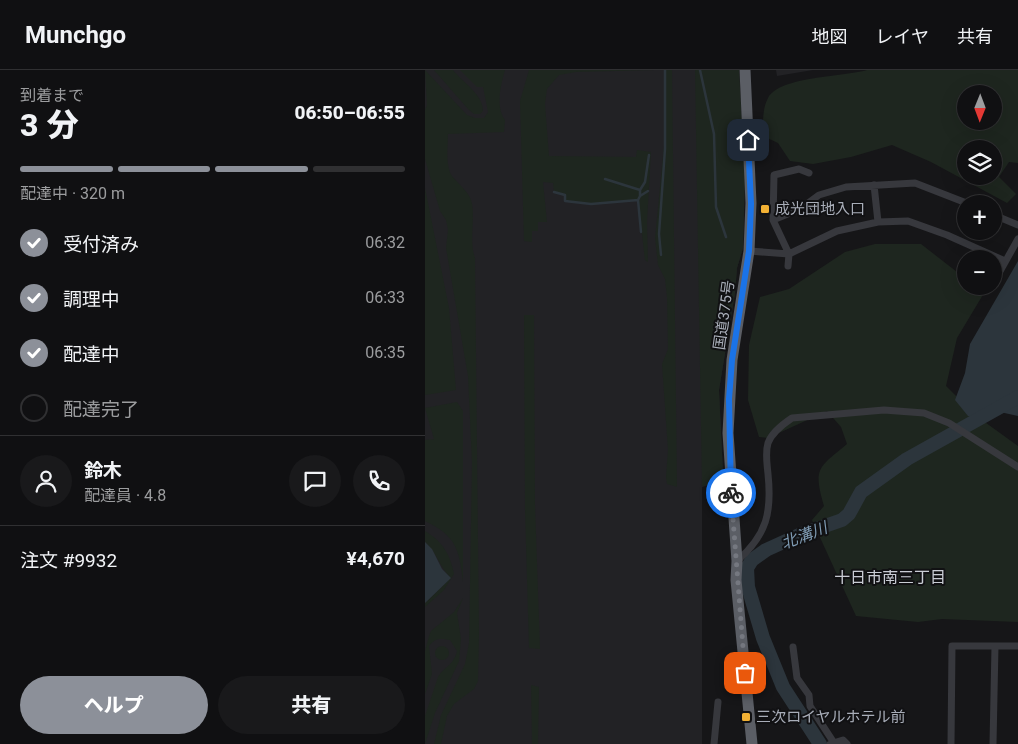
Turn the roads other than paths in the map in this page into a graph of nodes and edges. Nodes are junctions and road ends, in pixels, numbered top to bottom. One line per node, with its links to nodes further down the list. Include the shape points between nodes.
1 (745, 70): 10 (highway, 国道375号, via 751,204)
2 (809, 173): 6 (street, via 799,169 774,175)
3 (874, 185): 4 (street, via 915,183); 6 (street, via 846,187 819,195 800,209); 7 (street)
4 (957, 199)
5 (1002, 218): 8 (street)
6 (773, 220): 11 (street)
7 (878, 222): 11 (street, via 837,231); 12 (street, via 908,221)
8 (1018, 225)
9 (1018, 239): 12 (street)
10 (749, 251): 11 (street); 16 (highway, 国道375号, via 729,399 728,433)
11 (789, 254): 13 (street)
12 (1005, 261): 14 (street)
13 (788, 266)
14 (1002, 267)
15 (1018, 467): 16 (street, via 949,423 924,413 884,410 792,418 780,426 769,440 766,452 770,496 768,519 753,546)
16 (737, 561): 22 (highway, 国道375号, via 736,580)
17 (995, 646): 18 (street); 25 (street, via 952,646); 26 (street)
18 (1018, 646)
19 (793, 647): 23 (street, via 797,678 809,695 810,706)
20 (718, 702): 21 (street)
21 (714, 744)
22 (752, 744)
23 (832, 744): 24 (street, via 843,740)
24 (847, 744)
25 (951, 744)
26 (993, 744)

